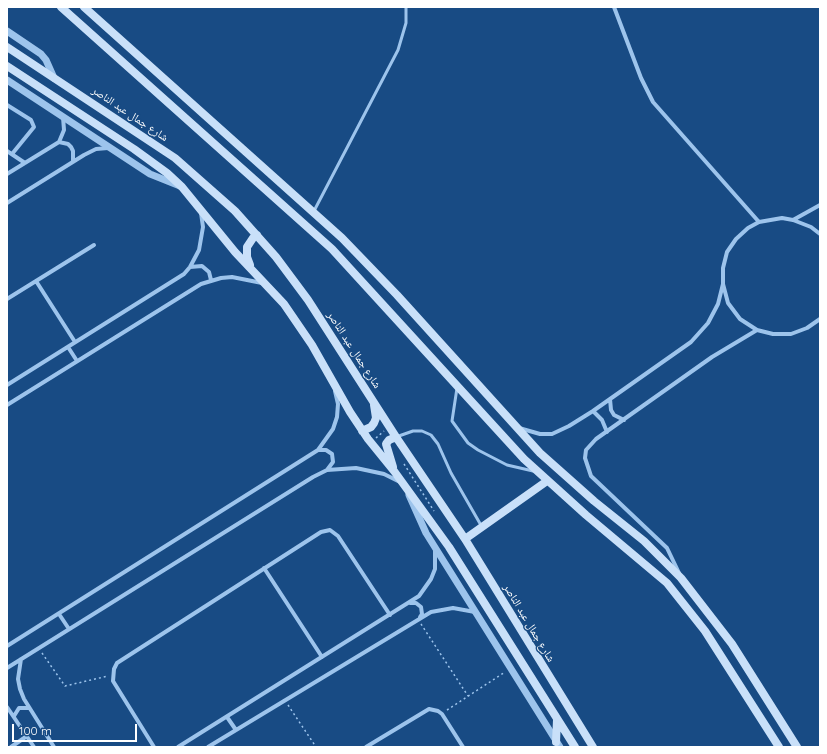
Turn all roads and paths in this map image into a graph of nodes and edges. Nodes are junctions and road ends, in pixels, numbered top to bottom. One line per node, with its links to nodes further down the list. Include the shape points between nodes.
1 (61, 7): 30 (main road)
2 (84, 7): 23 (main road)
3 (406, 7): 23 (lane, via 406,22 398,50)
4 (614, 7): 25 (street, via 653,102)
5 (7, 31): 8 (street, via 41,54)
6 (7, 47): 8 (main road, شارع جمال عبد الناصر)
7 (7, 66): 19 (main road, via 151,160)
8 (54, 78): 27 (main road, شارع جمال عبد الناصر, via 174,158 216,192)
9 (7, 80): 11 (street)
10 (7, 105): 15 (street, via 31,120 34,127)
11 (63, 116): 12 (street, via 64,130); 13 (street)
12 (58, 142): 16 (street, via 71,147); 17 (street)
13 (109, 148): 16 (street, via 90,152); 19 (street, via 150,174)
14 (7, 151): 15 (street)
15 (12, 154): 17 (street)
16 (73, 161): 21 (street)
17 (25, 163): 18 (street)
18 (7, 174)
19 (182, 187): 20 (main road)
20 (195, 202): 31 (street, via 201,213 203,227 199,250); 32 (main road)
21 (7, 203)
22 (820, 205): 24 (street)
23 (314, 211): 28 (main road)
24 (793, 220): 25 (street, via 782,218); 26 (street, via 812,227)
25 (759, 222): 35 (street, via 736,239 727,252)
26 (820, 234)
27 (257, 235): 32 (main road, via 247,247); 46 (main road, شارع جمال عبد الناصر, via 308,300)
28 (342, 238): 30 (main road); 52 (main road, via 402,300)
29 (94, 245): 34 (street)
30 (332, 248): 45 (main road)
31 (190, 267): 33 (street, via 202,266 209,272); 40 (street, via 176,280)
32 (251, 269): 36 (main road)
33 (211, 280): 36 (street, via 232,277); 42 (street, via 190,290)
34 (36, 281): 37 (street); 40 (street)
35 (722, 284): 39 (street, via 728,303 740,319); 47 (street, via 718,304 708,323 691,342)
36 (268, 285): 43 (main road, via 299,324)
37 (7, 299)
38 (820, 319): 39 (street, via 807,328 790,334 773,334)
39 (757, 330): 50 (street, via 712,356)
40 (75, 342): 41 (street)
41 (68, 347): 42 (street); 44 (street)
42 (77, 361): 48 (street)
43 (334, 383): 53 (main road); 57 (street, via 338,404 337,417 333,429)
44 (7, 385)
45 (458, 387): 60 (main road); 60 (lane, via 452,420 468,443 507,465)
46 (372, 398): 51 (main road, شارع جمال عبد الناصر); 53 (main road, via 376,418 371,427)
47 (610, 399): 49 (street); 50 (street, via 614,415)
48 (7, 405)
49 (593, 411): 52 (street, via 552,434 540,434); 54 (street, via 602,420)
50 (624, 420): 54 (street)
51 (389, 426): 55 (main road, شارع جمال عبد الناصر); 56 (path)
52 (515, 427): 67 (main road, via 553,465 644,541)
53 (362, 431): 56 (main road)
54 (607, 432): 67 (street, via 586,450 584,458 591,476 667,548)
55 (396, 437): 59 (main road, via 388,440 386,444); 63 (lane, via 413,431 431,435); 64 (main road, شارع جمال عبد الناصر)
56 (371, 443): 59 (main road)
57 (318, 450): 58 (street, via 326,450 332,454 333,462); 70 (street)
58 (327, 470): 62 (street, via 371,470); 73 (street, via 300,484)
59 (394, 471): 62 (main road)
60 (538, 472): 61 (main road)
61 (547, 481): 63 (main road); 103 (main road, via 667,583 706,632)
62 (403, 485): 65 (street); 88 (main road, via 449,547)
63 (482, 527): 64 (main road)
64 (465, 539): 102 (main road, شارع جمال عبد الناصر)
65 (435, 548): 68 (street, via 435,569 431,579 419,596); 69 (street)
66 (264, 568): 71 (street, via 321,532 330,530 338,536); 76 (street); 80 (street, via 122,659)
67 (681, 578): 104 (main road, via 732,644)
68 (409, 603): 71 (street); 72 (street, via 416,603 421,607 422,614)
69 (475, 612): 72 (street, via 442,609); 79 (street)
70 (59, 614): 73 (street); 74 (street)
71 (390, 615): 76 (street)
72 (418, 619): 81 (path); 82 (street)
73 (69, 629): 75 (street)
74 (7, 646)
75 (39, 648): 77 (street); 80 (path, via 65,686)
76 (322, 657): 87 (street)
77 (21, 659): 78 (street); 84 (street, via 18,679)
78 (7, 668)
79 (511, 669): 81 (path); 91 (street)
80 (112, 675): 95 (street, via 116,686)
81 (468, 696): 85 (path)
82 (284, 700): 89 (street); 98 (path)
83 (7, 707): 86 (street)
84 (29, 708): 86 (street, via 20,708); 94 (street)
85 (442, 714): 99 (street, via 433,709 424,710); 100 (street)
86 (14, 716): 90 (street)
87 (227, 716): 89 (street); 96 (street)
88 (557, 719): 91 (main road); 101 (main road)
89 (236, 730): 97 (street)
90 (28, 736): 92 (street); 93 (street)
91 (558, 744)
92 (10, 747)
93 (34, 747)
94 (54, 747)
95 (154, 747)
96 (178, 747)
97 (208, 747)
98 (316, 747)
99 (366, 747)
100 (463, 747)
101 (575, 747)
102 (593, 747)
103 (779, 747)
104 (797, 747)

